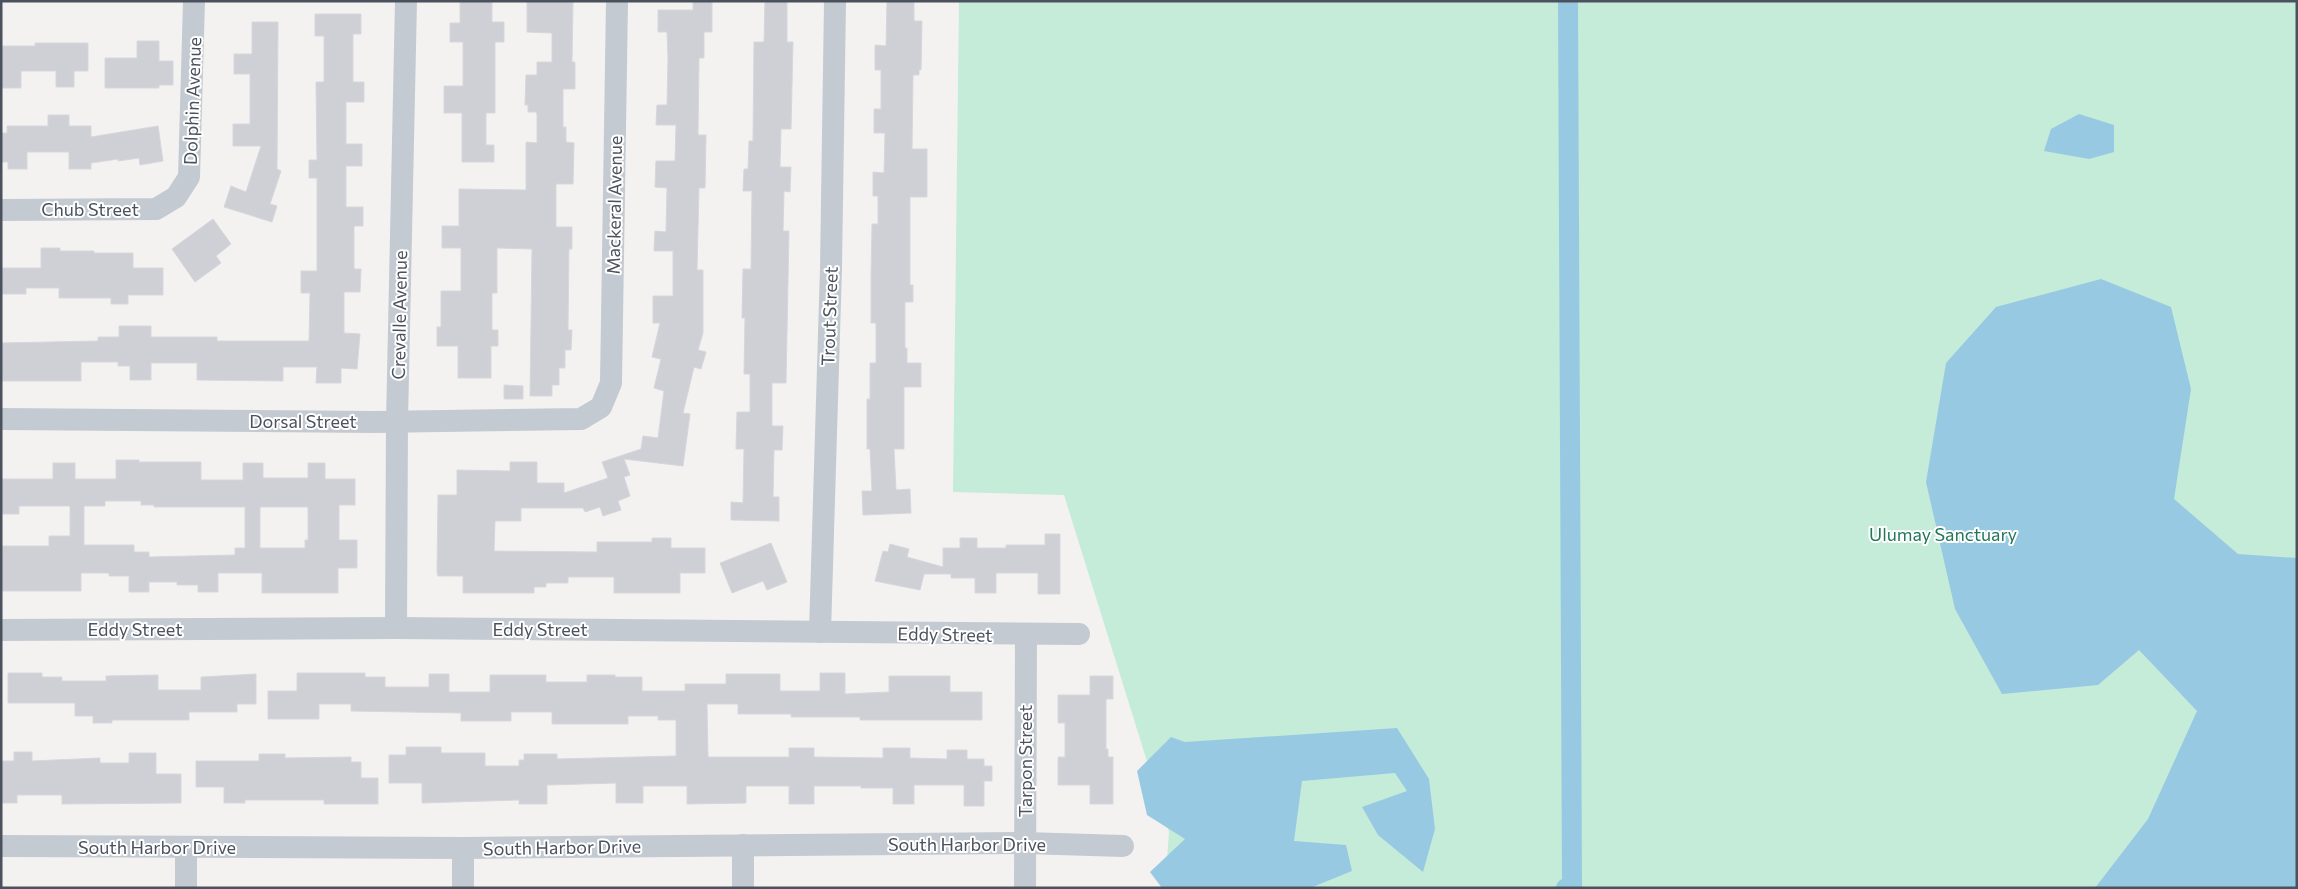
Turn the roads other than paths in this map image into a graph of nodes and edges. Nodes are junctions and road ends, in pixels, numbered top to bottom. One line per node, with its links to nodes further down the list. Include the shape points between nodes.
1 (194, 1): 5 (street, Dolphin Avenue, via 189,177)
2 (406, 1): 9 (street, Crevalle Avenue)
3 (617, 1): 7 (street, Mackeral Avenue, via 611,382)
4 (835, 1): 12 (street, Trout Street)
5 (176, 197): 6 (street, Chub Street, via 156,209)
6 (1, 210)
7 (601, 406): 9 (street, Dorsal Street, via 581,419)
8 (1, 419): 9 (street, Dorsal Street)
9 (397, 422): 10 (street, Crevalle Avenue)
10 (396, 628): 11 (street, Eddy Street); 12 (street, Eddy Street)
11 (1, 630)
12 (820, 632): 14 (street, Eddy Street)
13 (1079, 634): 14 (street, Eddy Street)
14 (1026, 635): 15 (street, Tarpon Street)
15 (1025, 844): 16 (street, South Harbor Drive); 18 (street, South Harbor Drive); 24 (street, Tarpon Street)
16 (743, 845): 20 (street, South Harbor Drive); 23 (street)
17 (1, 846): 19 (street, South Harbor Drive)
18 (1123, 846)
19 (186, 847): 20 (street, South Harbor Drive); 21 (street)
20 (463, 848): 22 (street)
21 (186, 888)
22 (463, 888)
23 (743, 888)
24 (1025, 888)

